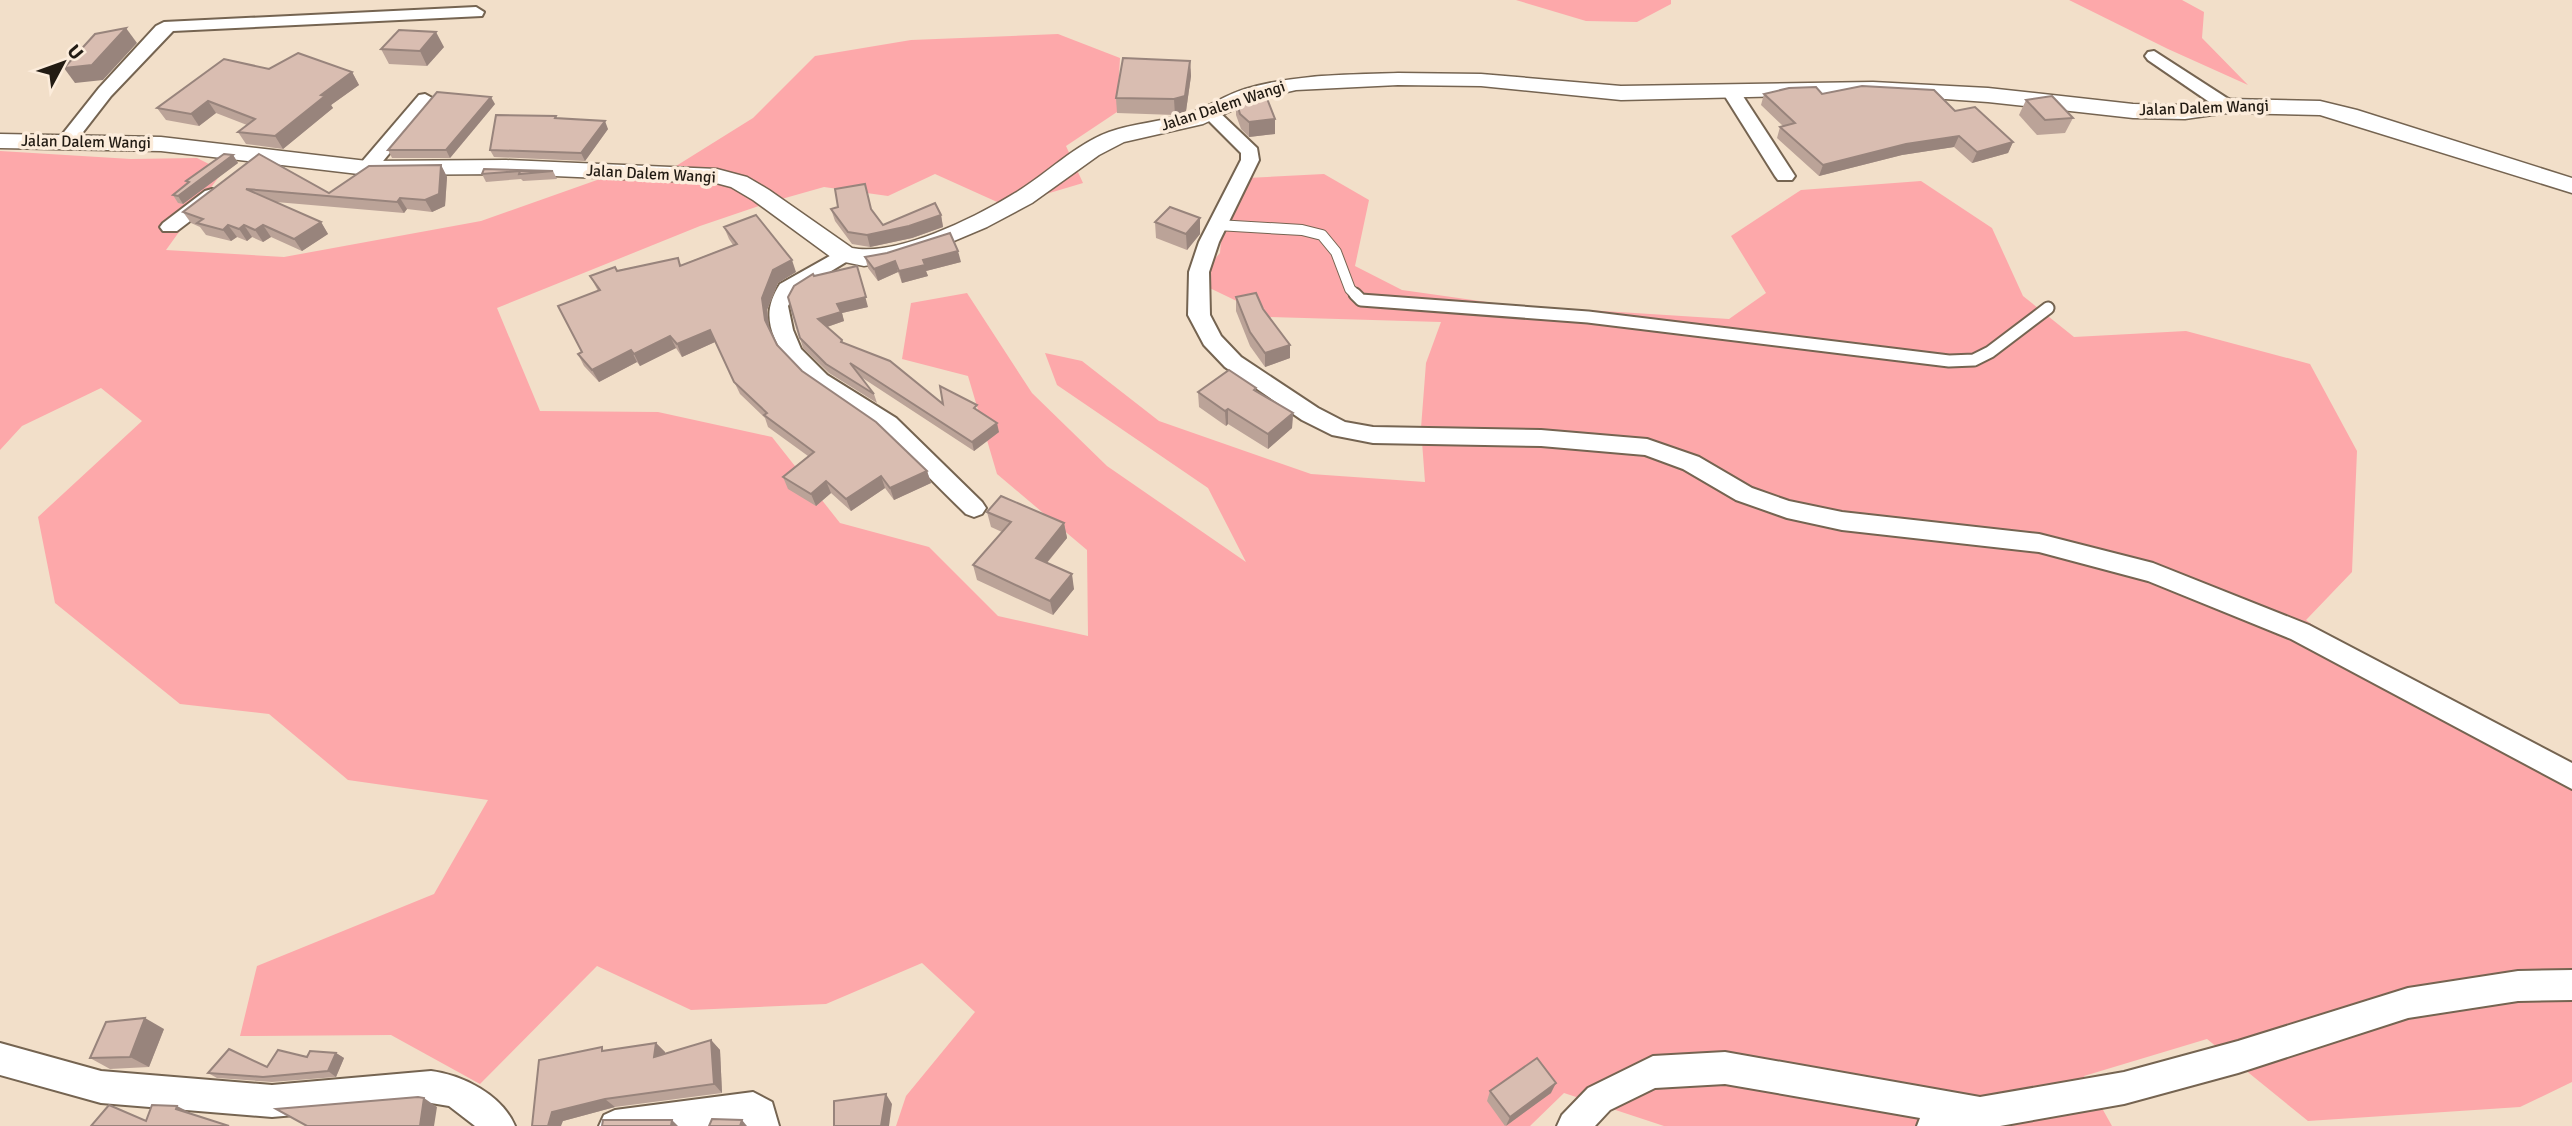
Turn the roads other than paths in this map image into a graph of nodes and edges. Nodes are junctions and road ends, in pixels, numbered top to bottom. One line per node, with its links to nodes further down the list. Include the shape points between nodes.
1 (476, 12): 8 (street, via 170,26)
2 (2154, 56): 5 (street)
3 (1730, 90): 5 (street, Jalan Dalem Wangi, via 1934,91 2160,113); 6 (street, Jalan Dalem Wangi, via 1621,93 1481,80 1385,79 1272,88); 11 (street)
4 (425, 99): 10 (street)
5 (2227, 106): 12 (street, Jalan Dalem Wangi, via 2330,111)
6 (1212, 114): 13 (street, via 1250,152 1244,176); 15 (street, Jalan Dalem Wangi, via 1117,137 1024,198 933,241 864,258)
7 (0, 141): 8 (street, Jalan Dalem Wangi)
8 (66, 141): 9 (street, Jalan Dalem Wangi, via 162,144)
9 (263, 156): 10 (street, Jalan Dalem Wangi); 14 (street)
10 (367, 168): 15 (street, Jalan Dalem Wangi, via 506,167 718,176 761,195)
11 (1785, 176)
12 (2572, 186)
13 (1217, 225): 16 (lane, via 1322,235 1336,252 1350,289 1361,300 1588,317 1949,361 1973,360 1990,352); 18 (street, via 1199,272 1199,315 1212,340 1233,362 1340,429 1373,435 1541,438 1647,447 1691,463 1744,494 1787,509 1842,521 2039,543 2152,573 2300,632)
14 (170, 227)
15 (844, 254): 17 (street, via 787,289 778,306 792,353 820,380 888,424)
16 (2048, 308)
17 (974, 508)
18 (2572, 777)
19 (2572, 985): 21 (street, via 2518,986 2408,1003 2124,1088)
20 (0, 1059): 22 (street, via 101,1087 272,1101 449,1088 468,1098)
21 (1982, 1113): 25 (street, via 1725,1068 1653,1072 1600,1099); 26 (street)
22 (499, 1126)
23 (615, 1126): 24 (street, via 753,1108 761,1113)
24 (763, 1126)
25 (1573, 1126)
26 (1933, 1126)

